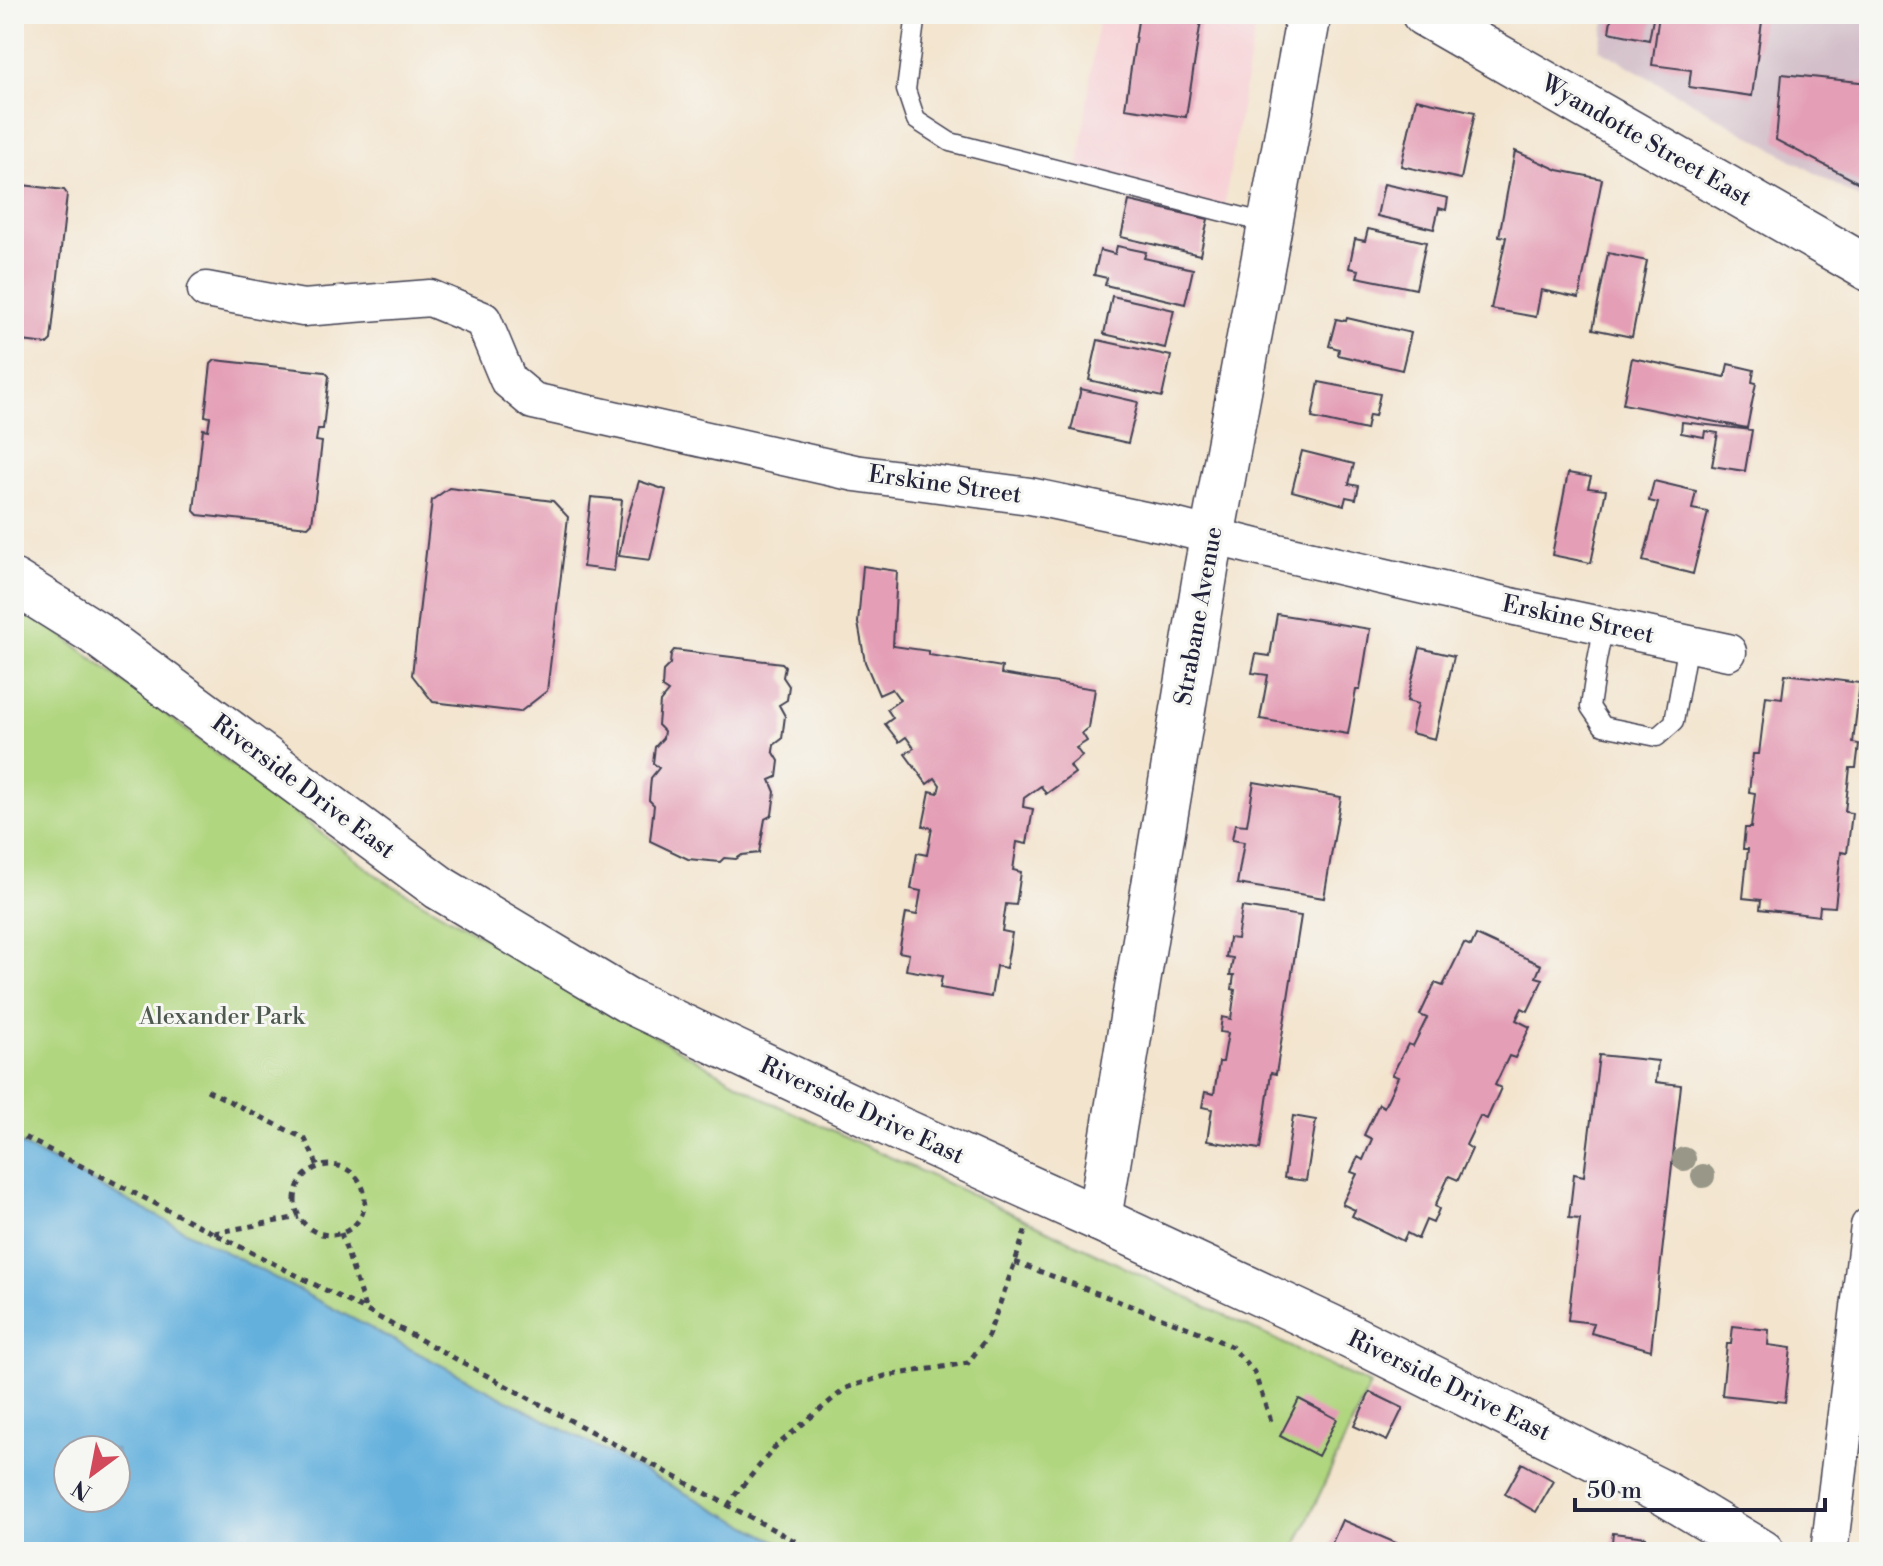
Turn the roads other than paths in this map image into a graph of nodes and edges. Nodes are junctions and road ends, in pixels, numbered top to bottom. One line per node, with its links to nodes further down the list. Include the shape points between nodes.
1 (916, 14): 4 (lane, via 906,90 916,120 950,142)
2 (1309, 14): 4 (main road, Strabane Avenue)
3 (1424, 14): 5 (main road, Wyandotte Street East)
4 (1270, 224): 7 (main road, Strabane Avenue)
5 (1869, 269)
6 (206, 290): 7 (street, Erskine Street, via 303,308 430,298 483,320 508,380 533,401 855,473 1030,496)
7 (1212, 537): 9 (street, Erskine Street); 12 (main road, Strabane Avenue)
8 (14, 582): 12 (main road, Riverside Drive East, via 94,632 440,888 627,1000)
9 (1604, 625): 10 (street, Erskine Street); 10 (lane, via 1590,707 1603,726 1657,737 1674,722)
10 (1688, 643): 11 (street, Erskine Street)
11 (1728, 652)
12 (1099, 1219): 14 (main road, Riverside Drive East, via 1652,1486)
13 (1869, 1226): 15 (street)
14 (1762, 1552)
15 (1829, 1552)

